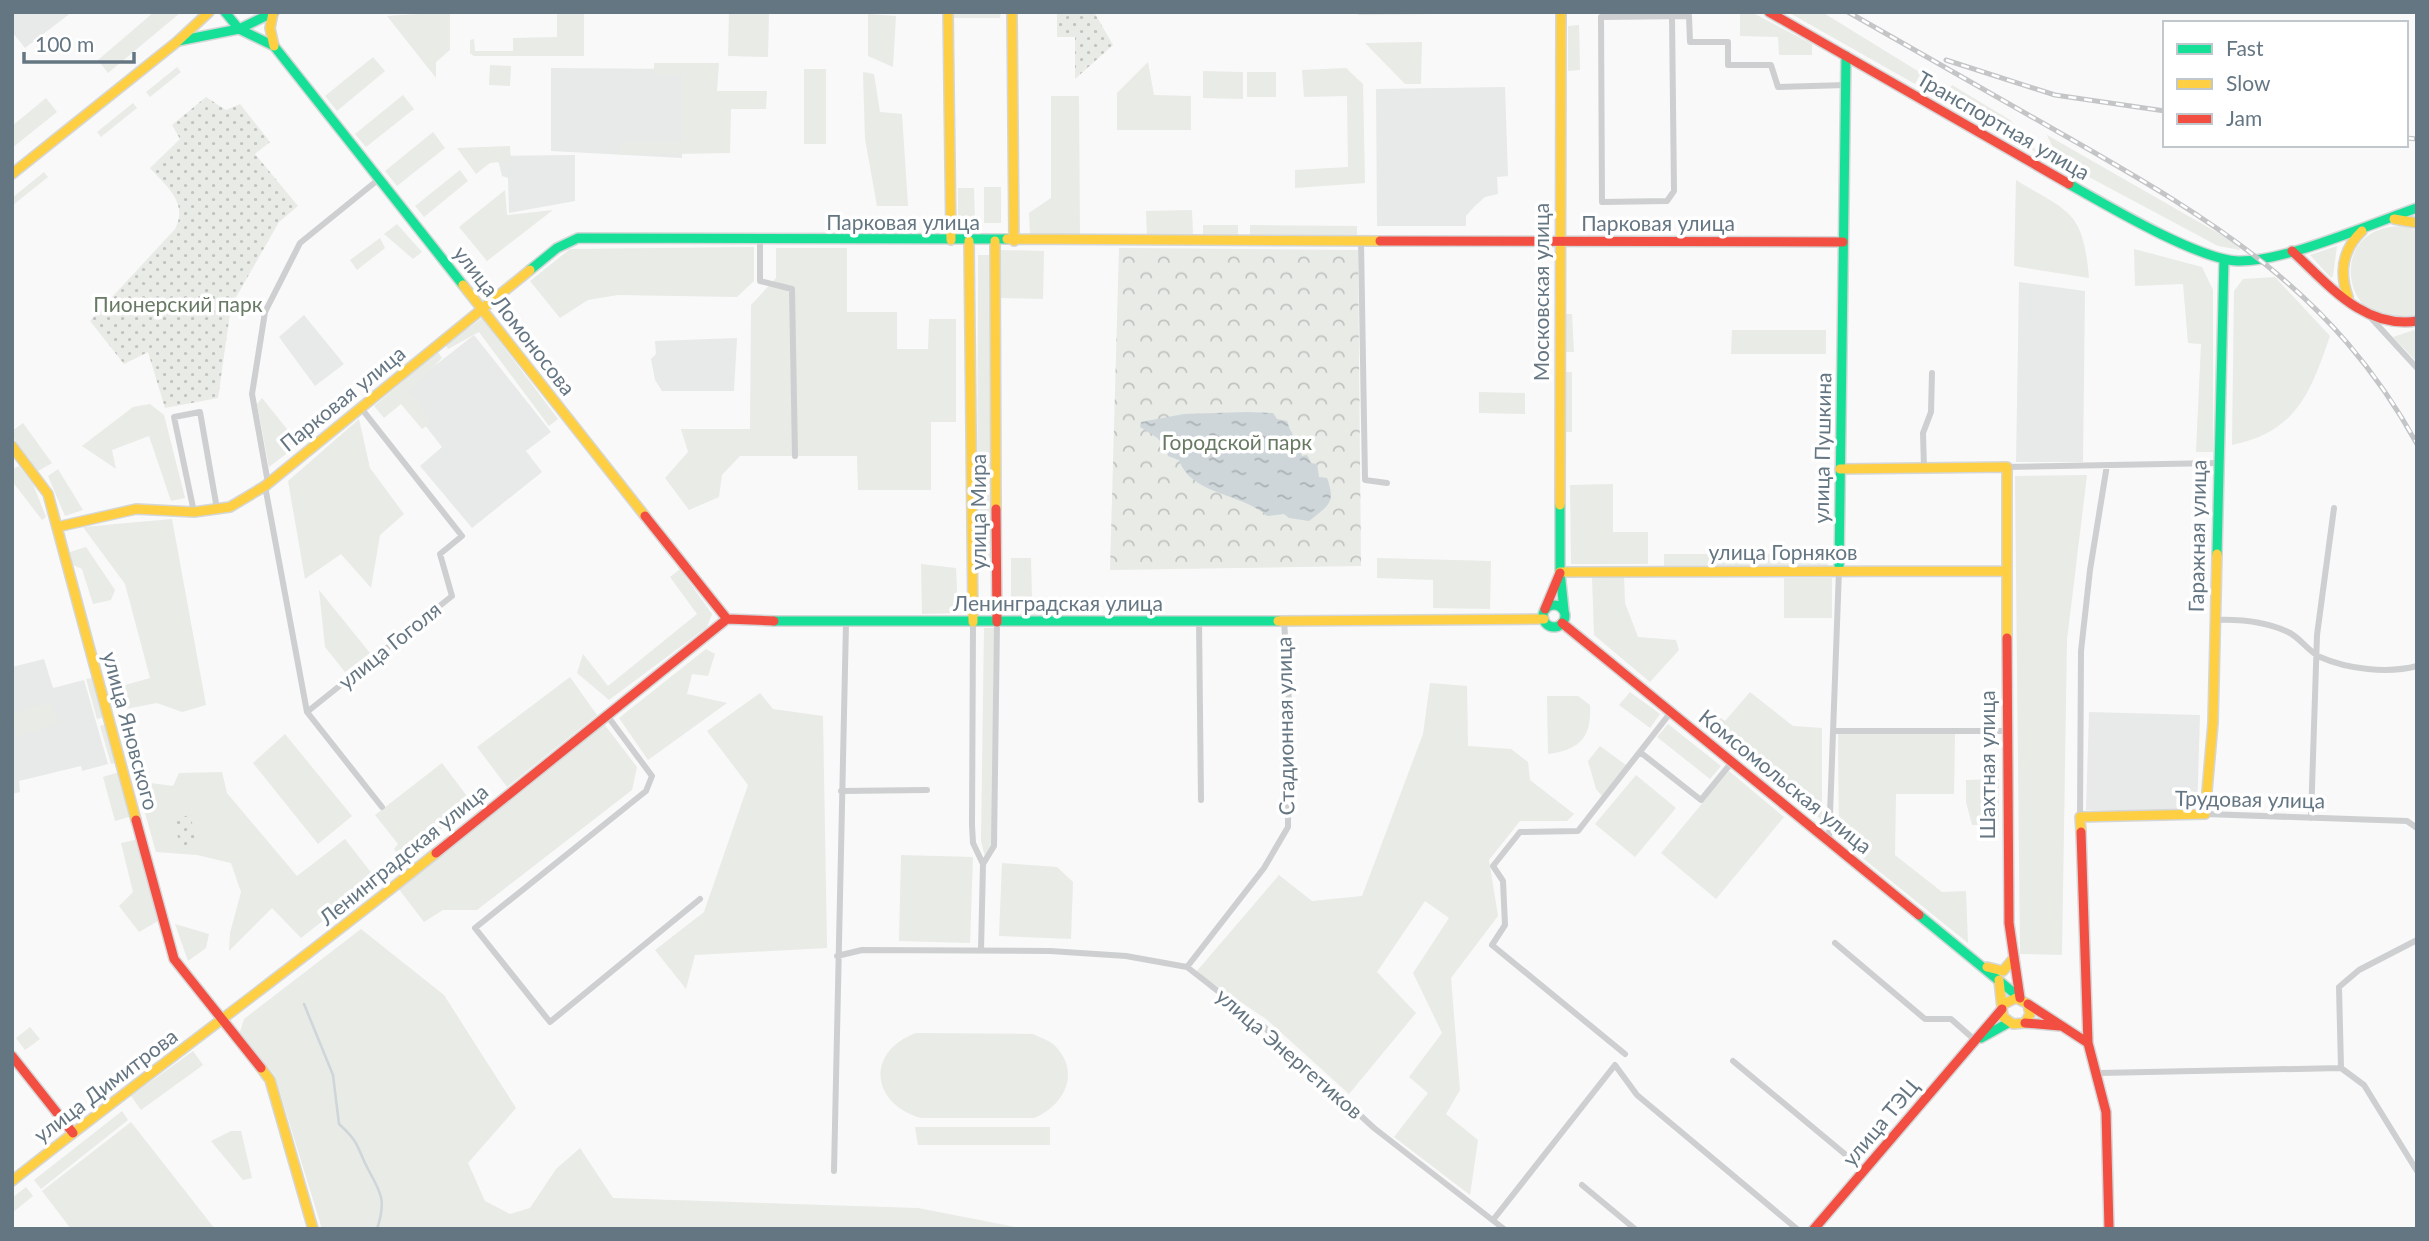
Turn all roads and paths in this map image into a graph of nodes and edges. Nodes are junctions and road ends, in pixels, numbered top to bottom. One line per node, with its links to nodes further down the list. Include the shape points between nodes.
1 (209, 12): 10 (main road)
2 (225, 12): 9 (main road)
3 (948, 12): 21 (main road)
4 (1012, 12): 24 (main road)
5 (1561, 12): 26 (main road, Московская улица)
6 (1769, 12): 12 (main road, Транспортная улица)
7 (274, 13): 9 (main road); 11 (main road, via 270,28)
8 (1672, 17): 8 (street, via 1674,191 1667,201 1602,202 1601,17); 13 (street, via 1689,16 1690,42 1728,43 1728,65 1771,65 1778,87)
9 (239, 29): 10 (main road); 11 (main road, улица Ломоносова)
10 (178, 41): 14 (main road)
11 (274, 46): 15 (main road, улица Ломоносова)
12 (1846, 56): 13 (main road, улица Пушкина); 29 (main road, Транспортная улица, via 2129,218)
13 (1846, 85): 27 (main road, улица Пушкина)
14 (12, 174)
15 (379, 179): 31 (main road, улица Ломоносова); 45 (street, via 300,243 265,312 252,394)
16 (2417, 208): 17 (main road)
17 (2389, 219): 18 (main road); 19 (main road)
18 (2417, 223)
19 (2366, 227): 28 (main road); 30 (main road, via 2352,240 2342,265)
20 (760, 239): 21 (main road, Парковая улица); 31 (main road, Парковая улица, via 578,238 556,248); 38 (street, via 760,281 792,289)
21 (951, 240): 22 (main road, Парковая улица)
22 (970, 241): 23 (main road, Парковая улица); 59 (main road, улица Мира)
23 (995, 241): 24 (main road, Парковая улица); 60 (main road, улица Мира)
24 (1014, 241): 25 (main road, Парковая улица)
25 (1361, 242): 26 (main road, Парковая улица); 44 (street, via 1365,480)
26 (1558, 242): 27 (main road, Парковая улица); 52 (main road, Московская улица)
27 (1843, 242): 43 (main road, улица Пушкина)
28 (2292, 251): 29 (main road, via 2253,261); 30 (main road)
29 (2224, 259): 39 (main road, Гаражная улица)
30 (2350, 301): 32 (main road)
31 (482, 309): 36 (main road, Парковая улица); 55 (main road, улица Ломоносова)
32 (2371, 318): 33 (main road, via 2394,325); 34 (street)
33 (2417, 321)
34 (2417, 368)
35 (1932, 373): 42 (street, via 1931,412 1923,433)
36 (361, 408): 45 (main road, Парковая улица); 65 (street, улица Гоголя, via 462,536 440,554 452,596)
37 (12, 446): 49 (main road, улица Яновского, via 48,494)
38 (795, 456)
39 (2217, 463): 40 (street); 57 (main road, Гаражная улица)
40 (2107, 465): 41 (street); 77 (street, via 2081,651)
41 (2007, 467): 42 (main road); 51 (main road, Шахтная улица)
42 (1924, 468): 43 (main road)
43 (1840, 469): 50 (main road, улица Пушкина)
44 (1387, 483)
45 (267, 484): 47 (main road, Парковая улица, via 230,507); 65 (street)
46 (2334, 508): 63 (street, via 2317,635)
47 (217, 509): 48 (main road, Парковая улица); 48 (street, via 200,412 174,417)
48 (194, 512): 49 (main road, Парковая улица, via 136,509)
49 (57, 527): 93 (main road, улица Яновского, via 174,959)
50 (1839, 570): 51 (main road, улица Горняков); 52 (main road, улица Горняков); 68 (street, улица Пушкина)
51 (2005, 571): 69 (main road, Шахтная улица)
52 (1560, 572): 53 (main road, Московская улица); 54 (main road, Московская улица)
53 (1564, 610): 54 (main road, via 1556,605); 62 (main road, Московская улица)
54 (1544, 614): 56 (main road, Ленинградская улица); 62 (main road, via 1551,626)
55 (727, 619): 61 (main road, Ленинградская улица); 67 (main road, Ленинградская улица)
56 (1284, 620): 58 (main road, Ленинградская улица); 88 (street, Стадионная улица, via 1288,828 1265,868)
57 (2214, 620): 63 (street, via 2248,619 2290,633); 76 (main road, Гаражная улица, via 2213,723)
58 (1199, 621): 60 (main road, Ленинградская улица); 74 (street)
59 (973, 622): 60 (main road, Ленинградская улица); 61 (main road, Ленинградская улица); 81 (street, улица Мира, via 972,825 973,842)
60 (996, 622): 81 (street, улица Мира, via 994,846)
61 (846, 623): 73 (street)
62 (1562, 623): 66 (main road, Комсомольская улица)
63 (2319, 656): 64 (street, via 2398,671); 78 (street)
64 (2417, 666)
65 (307, 712): 75 (street)
66 (1671, 712): 70 (street); 71 (main road, Комсомольская улица)
67 (606, 714): 82 (street, via 652,776 646,792 475,928 550,1022); 93 (main road, Ленинградская улица)
68 (1833, 731): 69 (street); 80 (street, улица Пушкина)
69 (2006, 731): 87 (main road, Шахтная улица)
70 (1640, 752): 71 (street, via 1701,800); 99 (street, via 1578,831 1520,832 1493,866 1503,881 1505,925 1492,944)
71 (1732, 762): 80 (main road, Комсомольская улица)
72 (927, 790): 73 (street)
73 (841, 791): 86 (street)
74 (1201, 800)
75 (382, 807)
76 (2205, 814): 77 (main road, Трудовая улица); 78 (street, Трудовая улица)
77 (2080, 817): 98 (main road)
78 (2311, 818): 79 (street, Трудовая улица, via 2407,821)
79 (2417, 828)
80 (1829, 841): 89 (main road, Комсомольская улица)
81 (983, 864): 85 (street, улица Мира)
82 (700, 899)
83 (2417, 940): 102 (street, via 2359,970 2339,987)
84 (1836, 943): 97 (street, via 1925,1019 1951,1019)
85 (981, 950): 86 (street, улица Энергетиков, via 862,950); 88 (street, улица Энергетиков, via 1126,956)
86 (837, 956): 106 (street)
87 (2013, 959): 89 (main road, via 2003,971); 91 (main road, Шахтная улица)
88 (1187, 967): 110 (street, улица Энергетиков, via 1264,1027 1374,1128)
89 (1985, 967): 90 (main road, Комсомольская улица)
90 (1998, 978): 91 (main road, Комсомольская улица); 92 (main road)
91 (2024, 1001): 92 (main road, via 2011,998); 95 (main road, via 2031,1014); 96 (main road, Комсомольская улица)
92 (2003, 1007): 94 (main road); 97 (main road, улица ТЭЦ)
93 (223, 1021): 104 (main road, улица Димитрова); 111 (main road, улица Яновского, via 270,1080)
94 (2008, 1023): 95 (main road); 97 (main road)
95 (2025, 1023): 96 (main road)
96 (2062, 1027): 98 (main road)
97 (1976, 1041): 105 (main road, улица ТЭЦ)
98 (2088, 1043): 103 (main road)
99 (1625, 1054)
100 (12, 1056): 104 (main road)
101 (1732, 1061): 105 (street)
102 (2341, 1068): 103 (street); 107 (street, via 2364,1085)
103 (2101, 1073): 116 (main road, via 2110,1131)
104 (73, 1133): 108 (main road, улица Димитрова)
105 (1864, 1170): 115 (main road, улица ТЭЦ)
106 (834, 1171)
107 (2417, 1171)
108 (12, 1181)
109 (1582, 1185): 113 (street)
110 (1493, 1220): 112 (street, улица Энергетиков); 114 (street, via 1615,1065 1637,1095)
111 (313, 1229)
112 (1504, 1229)
113 (1635, 1229)
114 (1797, 1229)
115 (1814, 1229)
116 (2109, 1229)

